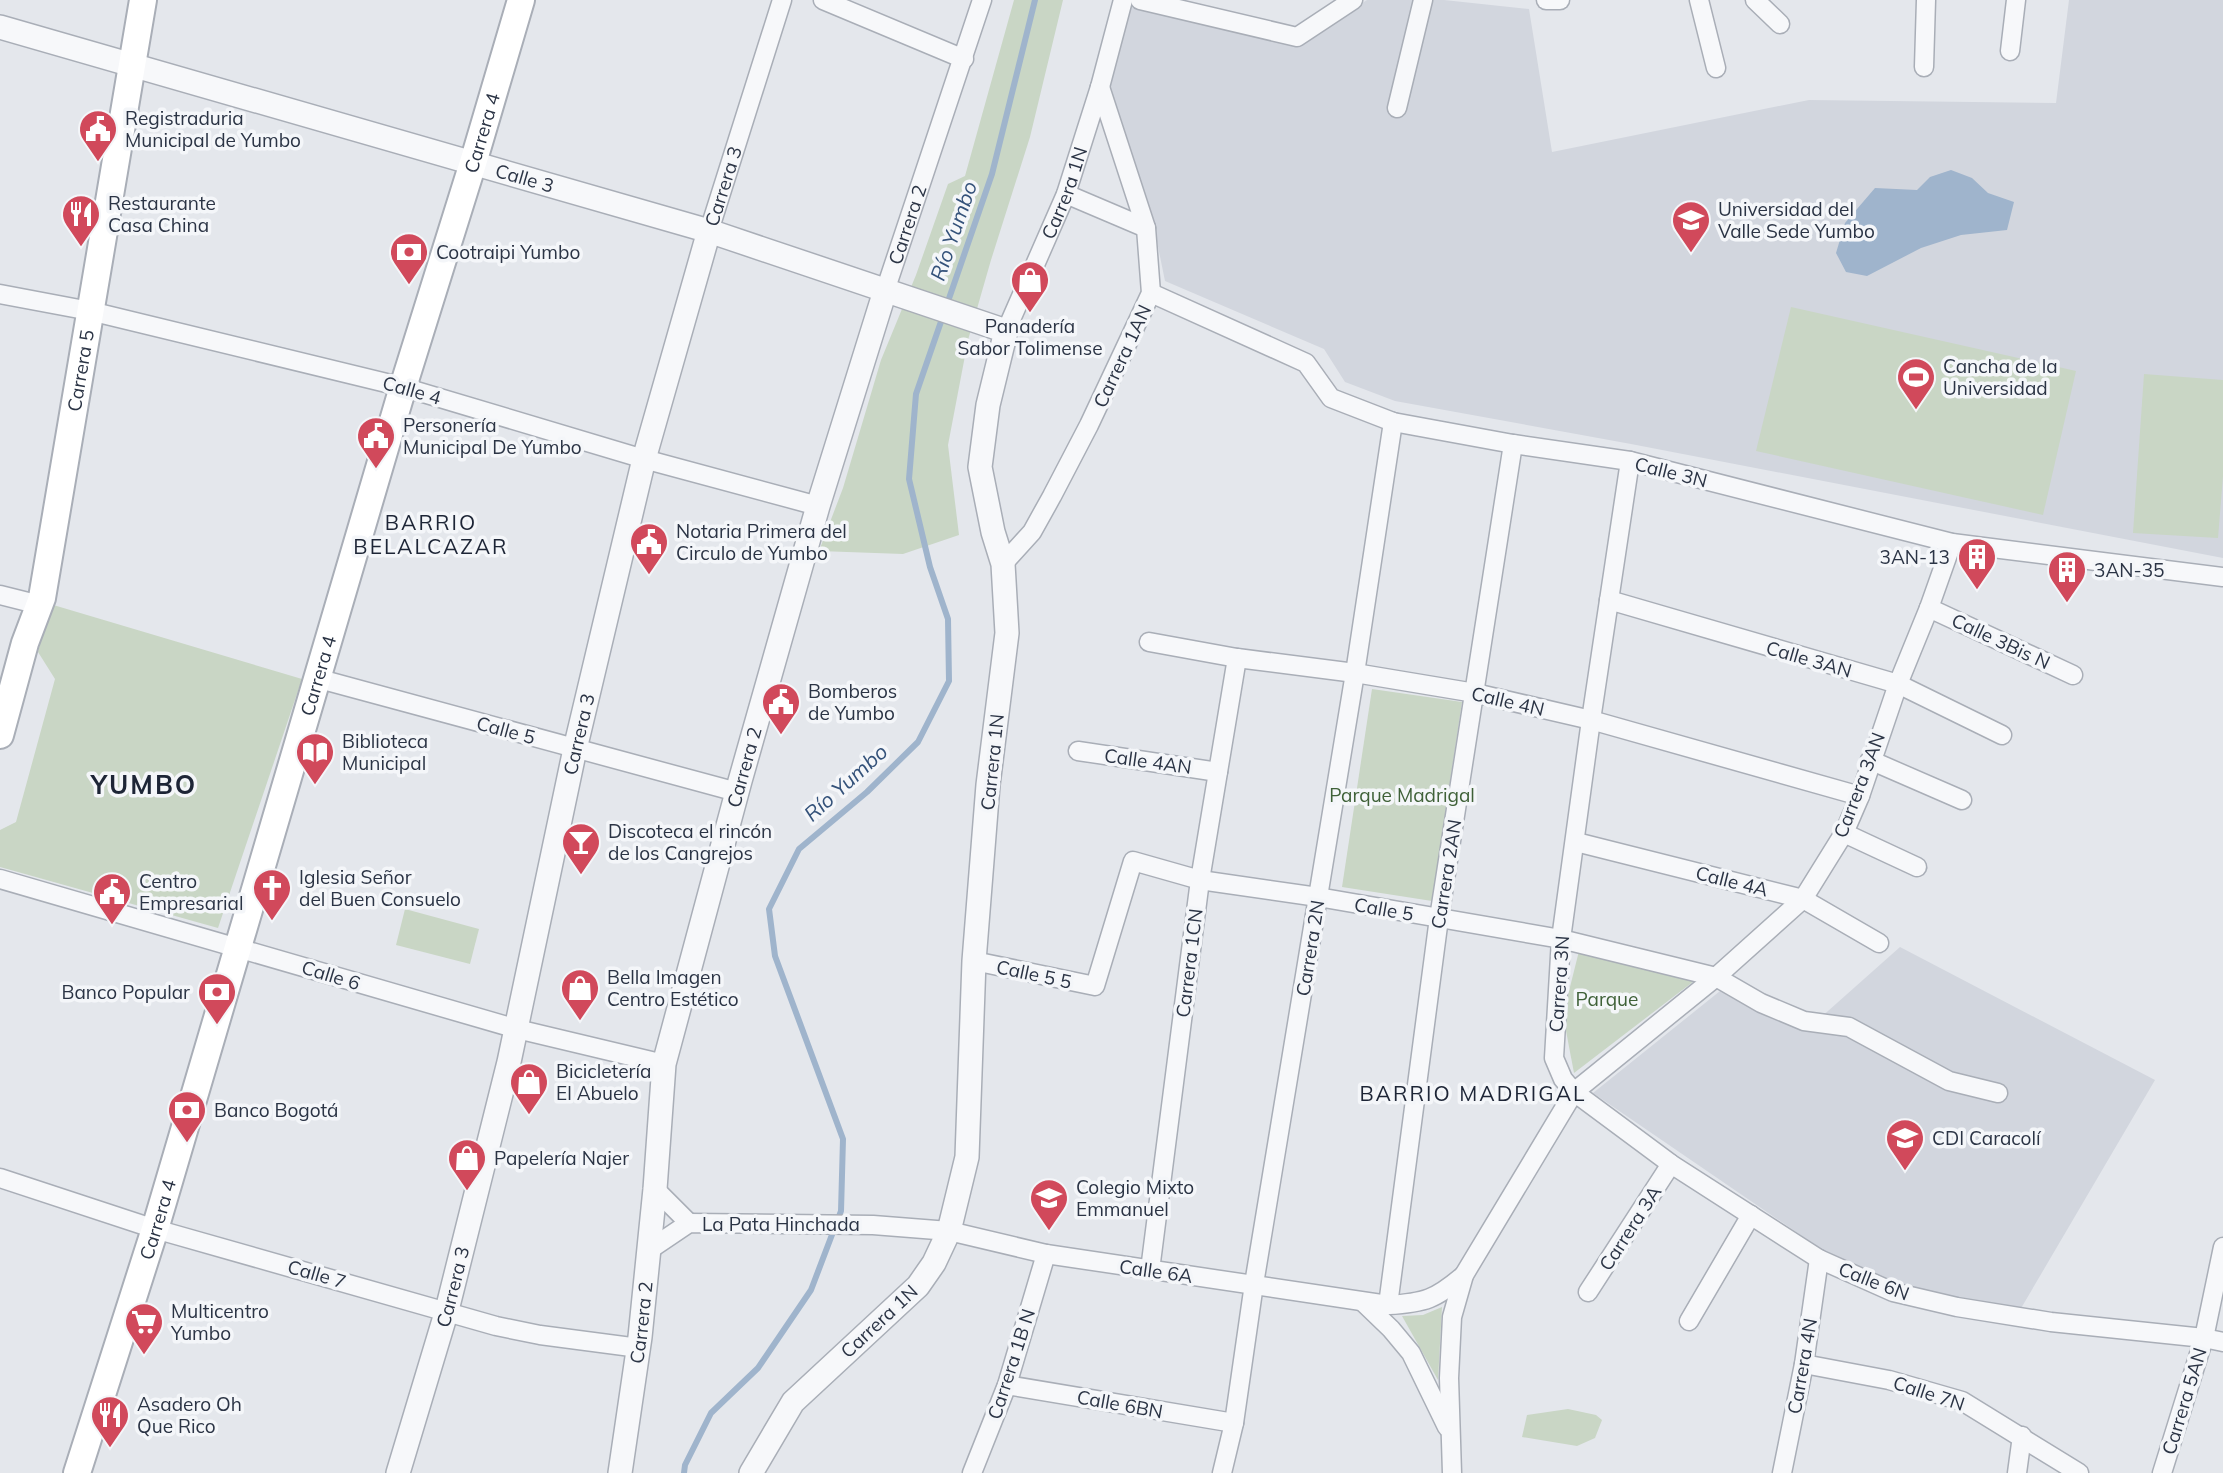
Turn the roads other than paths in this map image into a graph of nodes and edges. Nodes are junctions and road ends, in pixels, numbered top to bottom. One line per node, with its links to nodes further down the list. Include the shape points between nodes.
1 (144, 0): 20 (main road, Carrera 5)
2 (521, 0): 25 (main road, Carrera 4)
3 (782, 0): 28 (street, Carrera 3)
4 (823, 0): 19 (street)
5 (982, 0): 19 (street, Carrera 2)
6 (1123, 0): 23 (street, Carrera 1N)
7 (1140, 0): 8 (street, via 1297,37)
8 (1353, 0)
9 (1423, 0): 24 (street)
10 (1546, 0): 11 (street)
11 (1558, 0)
12 (1699, 0): 22 (street)
13 (1755, 0): 16 (street)
14 (1926, 0): 21 (street)
15 (2016, 0): 18 (street)
16 (1780, 24)
17 (0, 27): 20 (street, Calle 3)
18 (2010, 51)
19 (964, 59): 29 (street, Carrera 2)
20 (132, 65): 25 (street, Calle 3); 32 (main road, Carrera 5)
21 (1924, 67)
22 (1716, 68)
23 (1100, 87): 26 (street, Carrera 1N); 27 (street, Carrera 1AN)
24 (1397, 108)
25 (473, 163): 28 (street, Calle 3); 34 (main road, Carrera 4)
26 (1066, 194): 27 (street); 33 (street, Carrera 1N)
27 (1146, 228): 30 (street, Carrera 1AN)
28 (709, 231): 29 (street, Calle 3); 37 (street, Carrera 3)
29 (885, 291): 33 (street, Calle 3); 39 (street, Carrera 2)
30 (1151, 293): 35 (street, Calle 3N, via 1306,363 1331,398); 41 (street, Carrera 1AN, via 1052,496 1032,532)
31 (0, 294): 32 (street, Calle 4)
32 (90, 312): 34 (street, Calle 4); 45 (main road, Carrera 5)
33 (1001, 329): 41 (street, Carrera 1N, via 980,467)
34 (403, 387): 37 (street, Calle 4); 51 (main road, Carrera 4)
35 (1393, 422): 36 (street, Calle 3N); 49 (street, Carrera 2N)
36 (1513, 444): 38 (street, Calle 3N); 53 (street, Carrera 2AN)
37 (644, 459): 39 (street, Calle 4); 57 (street, Carrera 3)
38 (1630, 461): 40 (street, Calle 3N); 44 (street, Carrera 3N)
39 (818, 506): 61 (street, Carrera 2)
40 (1952, 543): 42 (street, Calle 3N); 46 (street, Carrera 3AN)
41 (1003, 564): 75 (street, Carrera 1N, via 1007,634 988,785)
42 (2223, 577)
43 (0, 595): 45 (street)
44 (1609, 600): 52 (street, Calle 3AN); 54 (street, Carrera 3N)
45 (40, 605): 55 (main road, Carrera 5)
46 (1929, 608): 50 (street, Calle 3Bis N); 52 (street, Carrera 3AN)
47 (1149, 642): 48 (street, Calle 4N)
48 (1237, 658): 49 (street, Calle 4N); 60 (street, Carrera 1CN)
49 (1355, 673): 53 (street, Calle 4N); 69 (street, Carrera 2N)
50 (2073, 675)
51 (316, 678): 57 (street, Calle 5); 74 (main road, Carrera 4)
52 (1898, 684): 56 (street, Calle 3AN); 59 (street, Carrera 3AN)
53 (1475, 692): 54 (street, Calle 4N); 71 (street, Carrera 2AN)
54 (1591, 720): 62 (street, Calle 4N); 65 (street, Carrera 3N)
55 (0, 734)
56 (2002, 735)
57 (575, 749): 61 (street, Calle 5); 78 (street, Carrera 3)
58 (1078, 751): 60 (street, Calle 4AN)
59 (1870, 760): 62 (street, Carrera 3AN); 63 (street)
60 (1218, 772): 68 (street, Carrera 1CN)
61 (737, 792): 79 (street, Carrera 2)
62 (1860, 796): 64 (street, Carrera 3AN)
63 (1962, 800)
64 (1844, 833): 66 (street); 70 (street, Carrera 3AN)
65 (1576, 842): 70 (street, Calle 4A); 72 (street, Carrera 3N)
66 (1917, 867)
67 (0, 879): 74 (street, Calle 6)
68 (1200, 880): 69 (street, Calle 5); 77 (street, Calle 5, via 1133,861); 93 (street, Carrera 1CN)
69 (1318, 897): 71 (street, Calle 5); 95 (street, Carrera 2N)
70 (1803, 899): 73 (street, Calle 4A); 76 (street, Carrera 3AN)
71 (1439, 918): 72 (street, Calle 5); 98 (street, Carrera 2AN)
72 (1561, 939): 76 (street, Calle 5); 80 (street, Carrera 3N, via 1554,1058)
73 (1879, 943)
74 (237, 946): 78 (street, Calle 6); 87 (main road, Carrera 4)
75 (974, 961): 77 (street, Calle 5 5); 88 (street, Carrera 1N, via 967,1157)
76 (1716, 977): 80 (street, Carrera 3AN); 81 (street, Calle 5, via 1804,1021 1849,1027 1949,1081)
77 (1095, 986)
78 (517, 1029): 79 (street, Calle 6); 99 (street, Carrera 3)
79 (664, 1064): 84 (street, Carrera 2)
80 (1574, 1092): 82 (street, Calle 6N); 94 (street)
81 (1998, 1093)
82 (1671, 1164): 85 (street, Calle 6N); 96 (street, Carrera 3A)
83 (0, 1178): 87 (street, Calle 7)
84 (655, 1189): 86 (street, La Pata Hinchada); 90 (street, Carrera 2)
85 (1751, 1215): 92 (street, Calle 6N); 100 (street)
86 (689, 1223): 88 (street, La Pata Hinchada, via 873,1224); 90 (street, La Pata Hinchada)
87 (155, 1228): 99 (street, Calle 7); 109 (main road, Carrera 4)
88 (949, 1231): 91 (street, Calle 6A); 112 (street, Carrera 1N, via 918,1286 793,1402)
89 (2223, 1247): 101 (street, Carrera 5AN)
90 (649, 1250): 103 (street, Carrera 2)
91 (1046, 1254): 93 (street, Calle 6A); 105 (street, Carrera 1B N)
92 (1819, 1259): 101 (street, Calle 6N, via 1893,1292 1957,1307); 104 (street, Carrera 4N)
93 (1150, 1270): 95 (street, Calle 6A)
94 (1464, 1275): 98 (street, Calle 6A, via 1443,1293 1416,1303); 108 (street, via 1452,1317)
95 (1254, 1284): 97 (street, Calle 6A); 106 (street, Carrera 2N)
96 (1588, 1292)
97 (1364, 1303): 98 (street, Calle 6A); 108 (street, via 1411,1353)
98 (1388, 1306)
99 (447, 1310): 103 (street, Calle 7, via 540,1335); 110 (street, Carrera 3)
100 (1689, 1321)
101 (2204, 1338): 102 (street, Calle 6N); 119 (street, Carrera 5AN)
102 (2223, 1342)
103 (639, 1348): 111 (street, Carrera 2)
104 (1804, 1364): 107 (street, Calle 7N, via 1889,1380 1962,1401); 116 (street, Carrera 4N)
105 (1007, 1385): 106 (street, Calle 6BN); 113 (street, Carrera 1B N)
106 (1234, 1423): 114 (street, Carrera 2N)
107 (2022, 1436): 117 (street); 118 (street, Calle 7N)
108 (1451, 1437): 115 (street)
109 (77, 1473)
110 (398, 1473)
111 (620, 1473)
112 (751, 1473)
113 (972, 1473)
114 (1222, 1473)
115 (1452, 1473)
116 (1782, 1473)
117 (2017, 1473)
118 (2080, 1473)
119 (2162, 1473)

